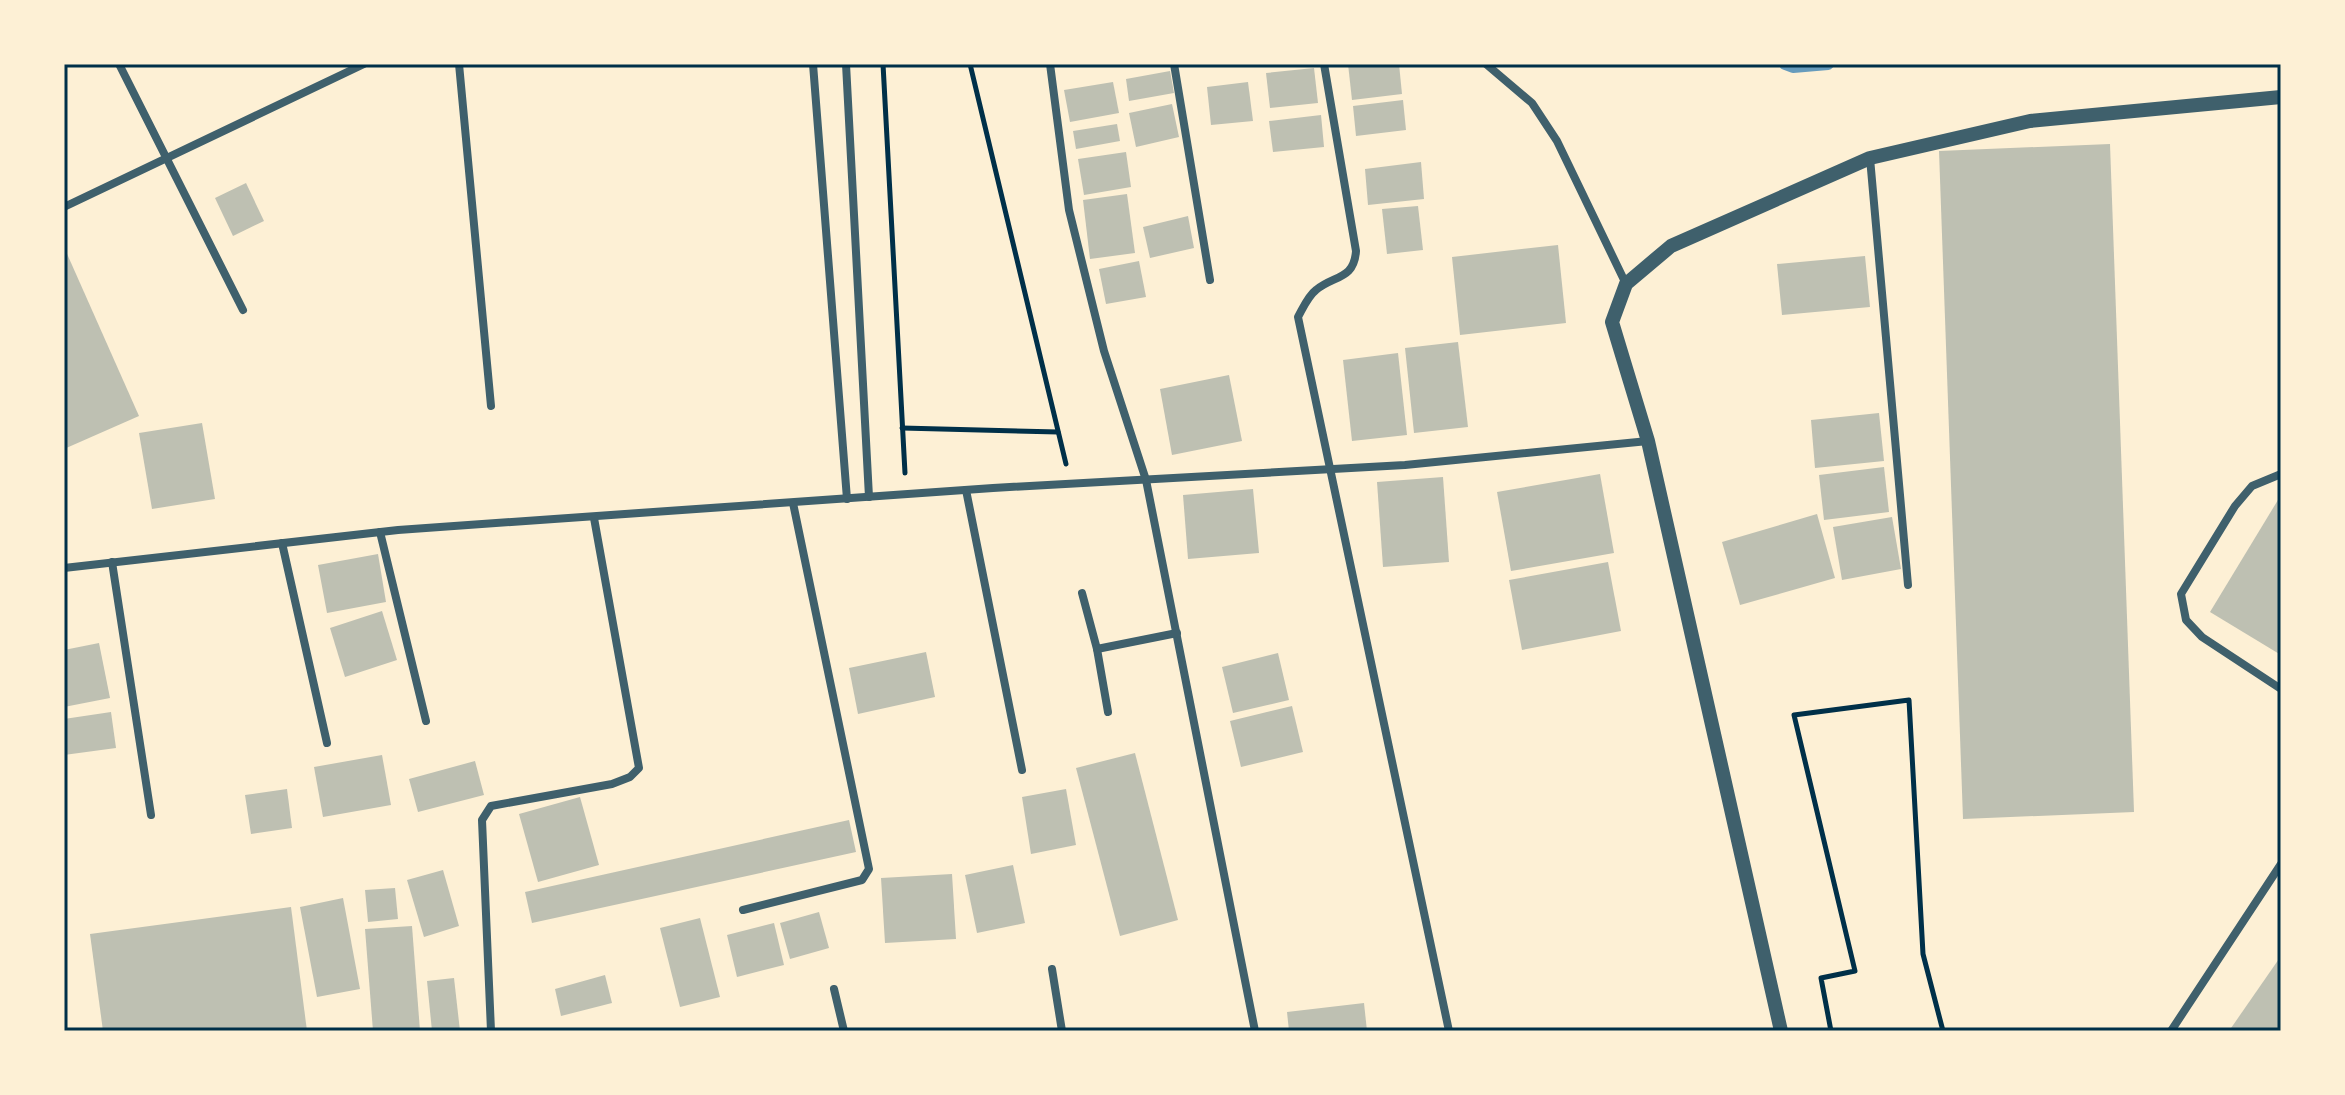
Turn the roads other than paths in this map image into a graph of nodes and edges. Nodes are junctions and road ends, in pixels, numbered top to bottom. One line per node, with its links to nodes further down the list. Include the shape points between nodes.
1 (119, 64): 11 (street)
2 (364, 64): 11 (street)
3 (459, 64): 17 (street)
4 (813, 64): 24 (street)
5 (846, 64): 23 (street)
6 (1050, 64): 21 (street, via 1069,210 1104,351)
7 (1174, 64): 14 (street)
8 (1324, 64): 19 (street, via 1355,264 1314,290 1298,317)
9 (1486, 64): 15 (street, via 1532,103 1557,141)
10 (2281, 97): 12 (street, via 2030,121)
11 (166, 158): 13 (street); 16 (street)
12 (1870, 158): 15 (street, via 1671,246); 31 (street)
13 (64, 207)
14 (1210, 280)
15 (1626, 284): 18 (street, via 1612,322)
16 (243, 310)
17 (491, 406)
18 (1648, 441): 19 (street); 50 (street)
19 (1330, 470): 21 (street); 49 (street)
20 (2281, 474): 35 (street, via 2252,486 2235,506 2181,594 2186,620 2202,637)
21 (1146, 480): 22 (street); 33 (street)
22 (966, 490): 23 (street); 39 (street)
23 (869, 497): 24 (street)
24 (847, 499): 25 (street)
25 (793, 503): 26 (street); 42 (street, via 869,869 862,880)
26 (594, 518): 27 (street); 45 (street, via 639,768 612,784 491,806 482,820)
27 (380, 532): 28 (street); 37 (street)
28 (282, 543): 29 (street); 38 (street)
29 (112, 562): 30 (street); 40 (street)
30 (64, 568)
31 (1908, 585)
32 (1082, 593): 34 (street)
33 (1177, 633): 34 (street); 48 (street)
34 (1097, 649): 36 (street)
35 (2281, 689)
36 (1108, 712)
37 (426, 721)
38 (327, 743)
39 (1022, 770)
40 (151, 815)
41 (2281, 864): 51 (street)
42 (743, 910)
43 (1052, 969): 47 (street)
44 (834, 989): 46 (street)
45 (491, 1031)
46 (844, 1031)
47 (1062, 1031)
48 (1255, 1031)
49 (1449, 1031)
50 (1781, 1031)
51 (2171, 1031)

